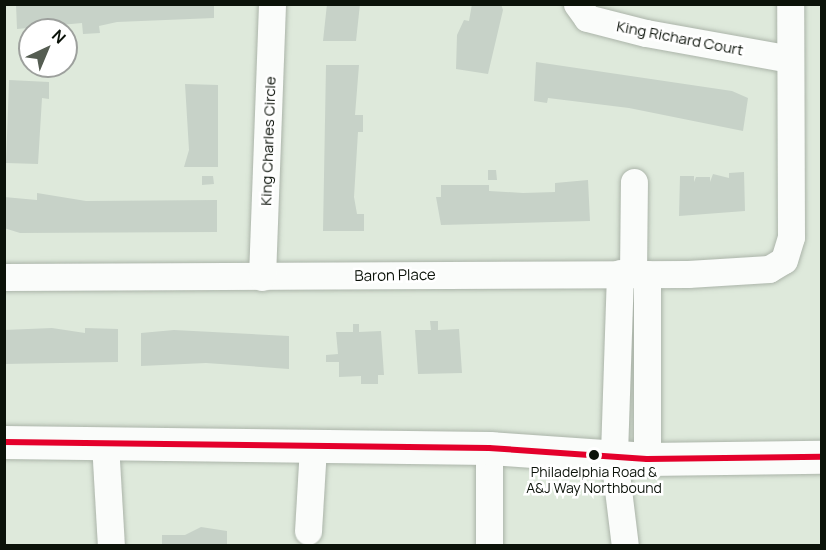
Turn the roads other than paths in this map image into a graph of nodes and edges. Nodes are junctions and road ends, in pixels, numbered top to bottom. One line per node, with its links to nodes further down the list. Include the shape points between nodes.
1 (272, 4): 8 (street, King Charles Circle)
2 (577, 4): 4 (street, King Richard Court, via 587,18 646,33)
3 (790, 4): 4 (street)
4 (790, 58): 6 (street, Baron Place, via 791,237 784,260 769,269)
5 (634, 182): 6 (street)
6 (634, 274): 8 (street, Baron Place); 13 (street); 15 (street)
7 (4, 277): 8 (street, Baron Place)
8 (262, 277)
9 (4, 442): 10 (main road)
10 (105, 443): 11 (main road); 17 (street)
11 (313, 446): 12 (main road); 16 (street)
12 (489, 448): 13 (main road); 18 (street)
13 (614, 457): 15 (main road); 19 (street)
14 (822, 457): 15 (main road)
15 (647, 459)
16 (308, 531)
17 (111, 546)
18 (489, 546)
19 (625, 546)

